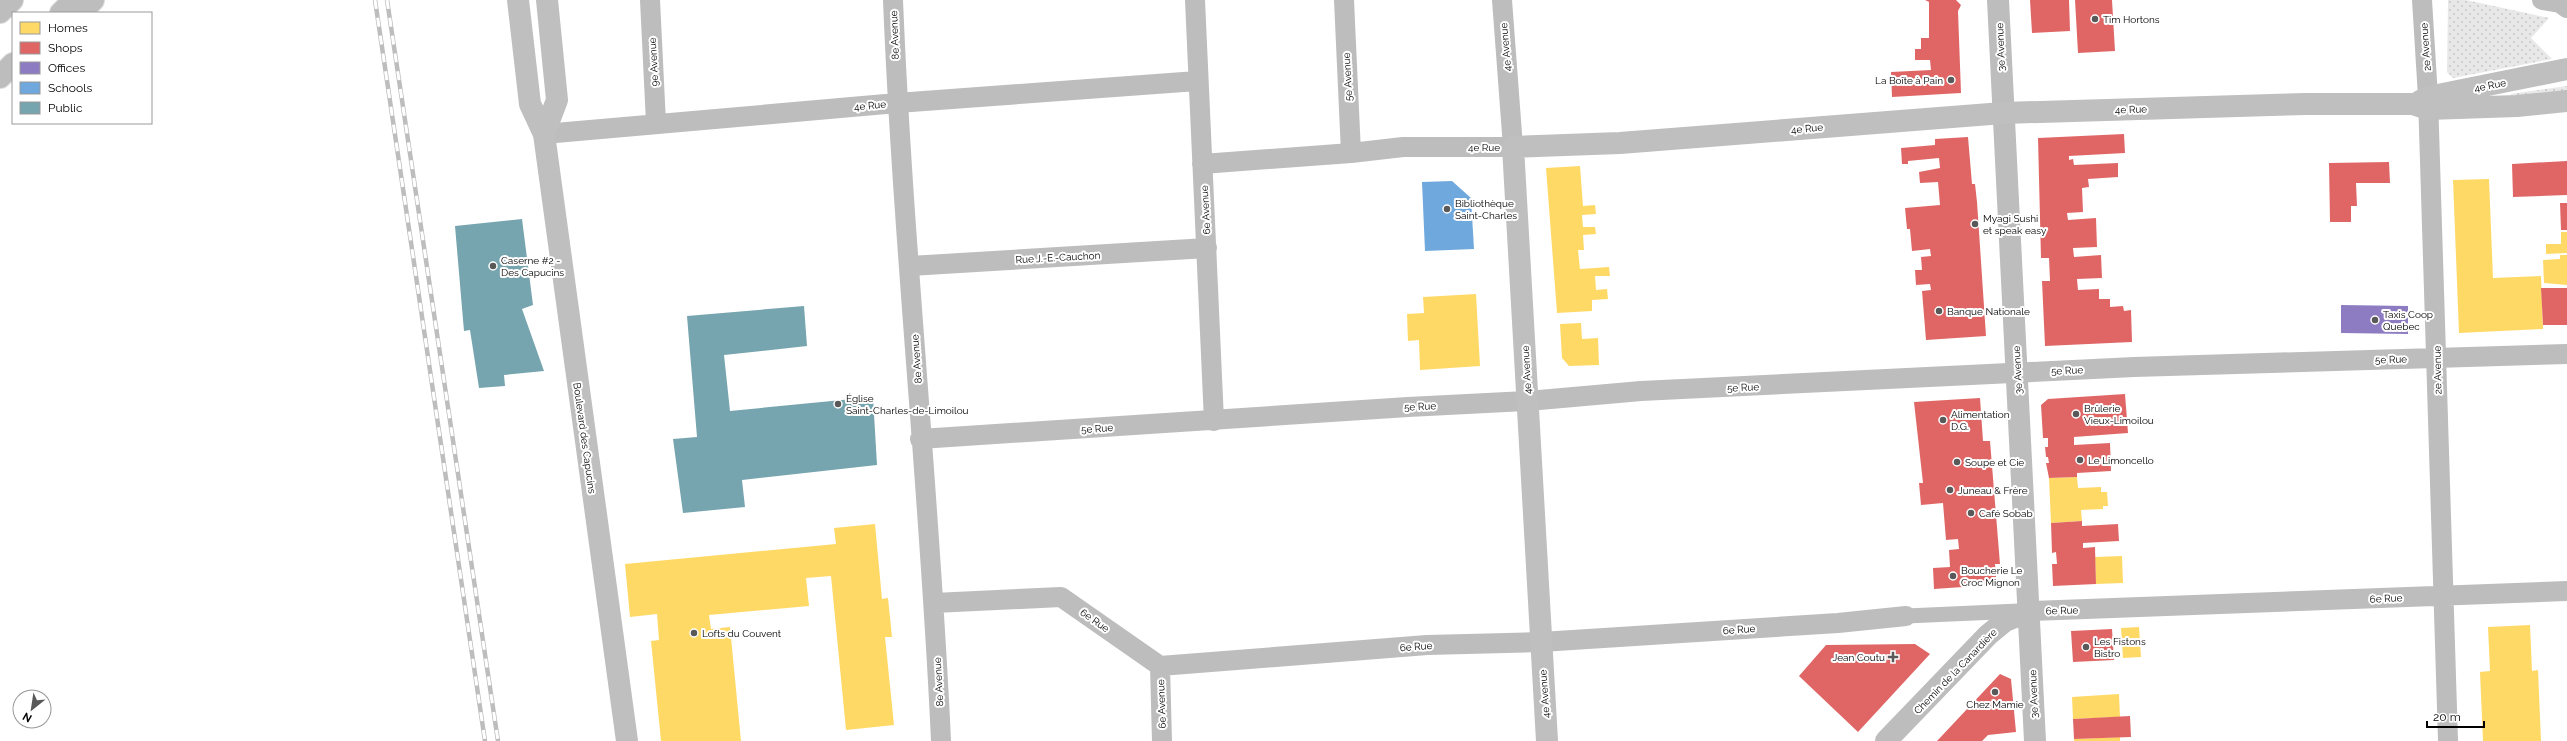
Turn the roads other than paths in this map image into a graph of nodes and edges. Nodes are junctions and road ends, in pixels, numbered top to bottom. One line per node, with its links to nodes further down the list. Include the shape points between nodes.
1 (12, 0): 15 (main road)
2 (74, 0): 16 (main road)
3 (93, 0): 17 (main road)
4 (518, 0): 29 (main road, Boulevard des Capucins, via 530,104)
5 (547, 0): 29 (main road, Boulevard des Capucins, via 557,100)
6 (650, 0): 28 (street, 9e Avenue)
7 (893, 0): 25 (street, 8e Avenue)
8 (1195, 0): 23 (street, 6e Avenue)
9 (1344, 0): 31 (street, 5e Avenue)
10 (1502, 0): 30 (street, 4e Avenue)
11 (1998, 0): 27 (main road, 3e Avenue)
12 (2422, 0): 26 (street, 2e Avenue)
13 (2542, 0): 14 (street)
14 (2567, 8)
15 (0, 12)
16 (62, 12)
17 (81, 12)
18 (12, 65): 21 (main road)
19 (2567, 69): 26 (main road, 4e Rue)
20 (12, 71): 22 (main road)
21 (0, 77)
22 (0, 81)
23 (1197, 81): 25 (street, 4e Rue); 32 (street, 6e Avenue)
24 (2567, 101): 26 (main road, 4e Rue, via 2517,106)
25 (897, 103): 28 (street, 4e Rue); 34 (street, 8e Avenue)
26 (2423, 104): 27 (main road, 4e Rue, via 2306,104); 36 (street, 2e Avenue)
27 (2003, 113): 30 (main road, 4e Rue, via 1620,143); 37 (main road, 3e Avenue)
28 (656, 123): 29 (street, 4e Rue)
29 (544, 134): 48 (main road, Boulevard des Capucins)
30 (1513, 147): 31 (street, 4e Rue, via 1403,147); 38 (main road, 4e Avenue)
31 (1351, 153): 32 (street, 4e Rue)
32 (1202, 164): 33 (street, 6e Avenue)
33 (1206, 248): 34 (street, Rue J.-E.-Cauchon); 39 (street, 6e Avenue)
34 (910, 266): 40 (street, 8e Avenue)
35 (2567, 354): 36 (street, 5e Rue)
36 (2437, 358): 37 (street, 5e Rue); 42 (street, 2e Avenue)
37 (2017, 373): 38 (street, 5e Rue, via 1641,391); 44 (main road, 3e Avenue)
38 (1528, 401): 39 (street, 5e Rue, via 1408,406); 46 (main road, 4e Avenue)
39 (1214, 421): 40 (street, 5e Rue)
40 (920, 439): 43 (street, 8e Avenue)
41 (2567, 591): 42 (street, 6e Rue)
42 (2442, 595): 44 (street, 6e Rue); 54 (street, 2e Avenue)
43 (934, 603): 47 (street, 6e Rue, via 1061,597); 49 (street, 8e Avenue)
44 (2030, 611): 45 (street, 6e Rue); 52 (main road, Chemin de la Canardière, via 2005,621 1988,635); 53 (main road, 3e Avenue)
45 (1906, 616): 46 (street, 6e Rue, via 1838,623)
46 (1541, 642): 47 (street, 6e Rue, via 1427,645); 51 (main road, 4e Avenue)
47 (1160, 666): 50 (street, 6e Avenue)
48 (626, 741)
49 (941, 741)
50 (1162, 741)
51 (1547, 741)
52 (1886, 741)
53 (2035, 741)
54 (2448, 741)

